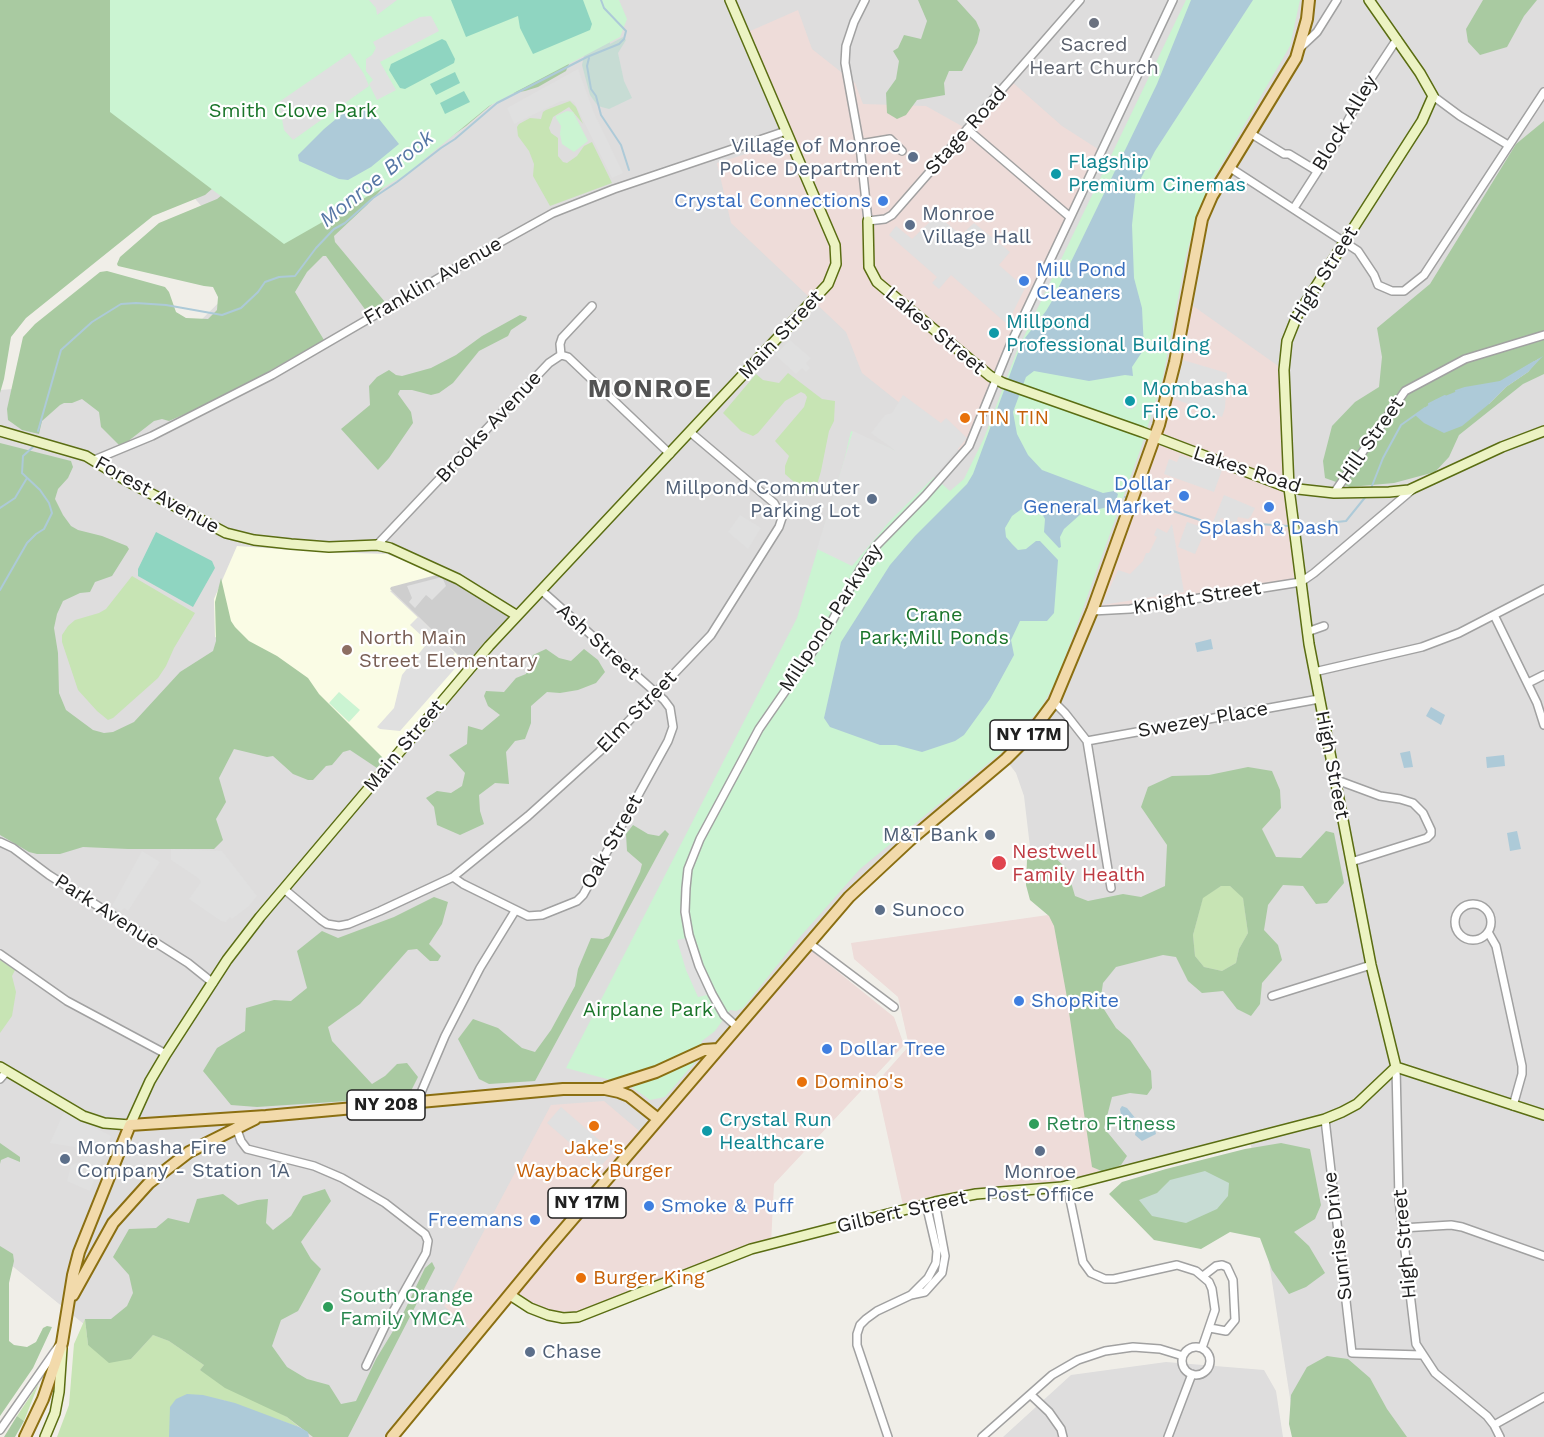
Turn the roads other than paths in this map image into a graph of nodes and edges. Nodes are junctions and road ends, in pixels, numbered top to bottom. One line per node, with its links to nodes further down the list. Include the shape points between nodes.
1 (730, 0): 13 (street)
2 (866, 0): 15 (street, via 854,22 844,63)
3 (1080, 0): 12 (street, Stage Road)
4 (1173, 0): 21 (street, Millpond Parkway)
5 (1309, 0): 9 (main road, NY 17M)
6 (1337, 0): 9 (street, via 1317,32)
7 (1369, 0): 8 (street)
8 (1397, 39): 11 (street); 19 (street, Block Alley)
9 (1299, 49): 14 (main road, NY 17M)
10 (1544, 92): 16 (street)
11 (1433, 96): 16 (street); 23 (street, High Street, via 1422,121)
12 (967, 129): 21 (street); 22 (street, Stage Road, via 892,215)
13 (786, 131): 30 (street, Main Street, via 835,245 836,264 828,284); 33 (street, Franklin Avenue, via 553,213 267,378 152,436)
14 (1250, 133): 18 (main road, NY 17M); 19 (street)
15 (860, 144): 17 (street, via 890,139); 22 (street)
16 (1508, 146): 23 (street, via 1424,275 1404,291 1378,285 1358,251)
17 (902, 151)
18 (1229, 166): 20 (street); 31 (main road, NY 17M, via 1202,219 1170,386)
19 (1317, 171): 20 (street, Block Alley)
20 (1294, 208): 23 (street)
21 (1070, 217): 27 (street, Millpond Parkway, via 1011,343)
22 (868, 221): 27 (street, Lakes Street, via 869,267 877,282 981,370)
23 (1345, 241): 35 (street, High Street, via 1297,316 1287,341 1284,370)
24 (592, 306): 26 (street, Brooks Avenue, via 562,338)
25 (1544, 335): 36 (street, Hill Street, via 1465,358 1406,391)
26 (561, 355): 32 (street, via 568,357); 37 (street, Brooks Avenue)
27 (1001, 382): 31 (street, Lakes Street); 68 (street, Millpond Parkway, via 969,446 876,546 861,568 826,632 759,729 700,839 688,869 685,912 689,935 712,994 724,1015)
28 (0, 430): 33 (street, Forest Avenue)
29 (1544, 431): 34 (street, Lakes Road)
30 (690, 432): 32 (street, Main Street); 49 (street, Elm Street, via 772,501 782,520 717,627)
31 (1154, 438): 35 (street, Lakes Road); 41 (main road, NY 17M)
32 (670, 454): 40 (street, Main Street)
33 (94, 460): 37 (street, Forest Avenue, via 226,533 291,544)
34 (1415, 487): 36 (street, Lakes Road); 38 (street)
35 (1289, 488): 36 (street, Lakes Road); 38 (street, High Street)
36 (1334, 494)
37 (377, 545): 42 (street, Forest Avenue, via 458,579)
38 (1301, 582): 41 (street, Knight Street, via 1130,609); 45 (street, High Street)
39 (1544, 589): 43 (street)
40 (541, 590): 42 (street, Main Street); 49 (street, Ash Street)
41 (1092, 611): 51 (main road, NY 17M)
42 (516, 615): 59 (street, Main Street)
43 (1494, 615): 46 (street, via 1422,647); 48 (street)
44 (1324, 626): 45 (street)
45 (1307, 632): 46 (street, High Street)
46 (1314, 672): 50 (street, High Street)
47 (1544, 675): 48 (street)
48 (1528, 682): 52 (street)
49 (656, 693): 57 (street, Elm Street, via 566,783); 60 (street, Oak Street, via 670,708 673,727 584,895 569,906 542,915 528,916)
50 (1318, 699): 53 (street, Swezey Place); 54 (street, High Street)
51 (1054, 702): 53 (street); 62 (main road, NY 17M, via 1006,759 875,870)
52 (1544, 725)
53 (1087, 741): 58 (street)
54 (1334, 779): 56 (street, High Street); 56 (street, via 1413,803 1431,830 1427,838)
55 (1, 843): 65 (street, Park Avenue)
56 (1351, 862): 64 (street, High Street)
57 (453, 877): 59 (street, Elm Street, via 339,926 321,920); 60 (street, Oak Street)
58 (1111, 888)
59 (284, 889): 65 (street, Main Street)
60 (515, 911): 75 (street, via 480,968)
61 (1488, 932): 61 (street, via 1491,921 1486,910 1476,904 1470,904 1456,916 1456,927 1462,936 1473,940); 76 (street, via 1496,946 1522,1066)
62 (809, 943): 67 (street); 68 (main road, NY 17M)
63 (0, 954): 70 (street, via 71,1003)
64 (1371, 965): 66 (street); 71 (street, High Street)
65 (213, 982): 70 (street, Main Street)
66 (1272, 996)
67 (894, 1007)
68 (737, 1027): 69 (main road, NY 17M)
69 (718, 1049): 74 (main road, via 704,1050); 79 (main road, NY 17M)
70 (166, 1054): 81 (street, Main Street)
71 (1396, 1067): 76 (street); 80 (street, Gilbert Street, via 1357,1104); 85 (street, High Street)
72 (3, 1069): 73 (street); 81 (street, via 83,1116)
73 (0, 1079)
74 (605, 1089): 75 (main road, NY 208); 79 (main road, NY 208, via 629,1096)
75 (417, 1102): 78 (main road, NY 208)
76 (1513, 1106): 77 (street)
77 (1544, 1115)
78 (266, 1116): 81 (main road, NY 208); 82 (main road, NY 208)
79 (658, 1119): 88 (main road, NY 17M)
80 (1325, 1119): 83 (street, Gilbert Street); 93 (street, Sunrise Drive, via 1352,1353)
81 (130, 1125): 89 (main road, NY 208, via 84,1239)
82 (236, 1127): 89 (main road, NY 208, via 177,1160 138,1193 105,1237); 95 (street, via 247,1149 314,1166 342,1178 385,1203 425,1234 426,1252)
83 (1067, 1185): 84 (street, Gilbert Street); 87 (street, via 1083,1262 1091,1273 1114,1279 1177,1265)
84 (930, 1203): 88 (street, Gilbert Street, via 751,1249 578,1317 548,1315); 104 (street, via 944,1244 942,1273 925,1292 911,1294 866,1319 857,1334 857,1345)
85 (1402, 1228): 86 (street, via 1462,1227); 93 (street, High Street, via 1414,1337)
86 (1544, 1256)
87 (1203, 1276): 90 (street, via 1212,1289 1215,1310); 90 (street, via 1222,1265 1233,1280 1235,1320 1226,1330)
88 (510, 1295): 103 (main road, NY 17M)
89 (68, 1302): 91 (main road, NY 208)
90 (1210, 1328): 92 (street)
91 (62, 1342): 100 (street); 101 (main road, NY 208); 102 (street, via 59,1392)
92 (1202, 1348): 94 (street, via 1188,1349); 96 (street, via 1209,1363 1201,1374)
93 (1422, 1355): 99 (street, High Street, via 1435,1373)
94 (1183, 1356): 96 (street, via 1184,1369); 97 (street, via 1146,1347 1106,1351 1078,1360 1052,1375)
95 (366, 1366)
96 (1192, 1374): 107 (street)
97 (1031, 1395): 105 (street); 106 (street, via 1061,1429)
98 (1544, 1397): 99 (street)
99 (1494, 1425): 108 (street, High Street)
100 (0, 1430)
101 (25, 1437)
102 (45, 1437)
103 (393, 1437)
104 (888, 1437)
105 (982, 1437)
106 (1063, 1437)
107 (1168, 1437)
108 (1500, 1437)

